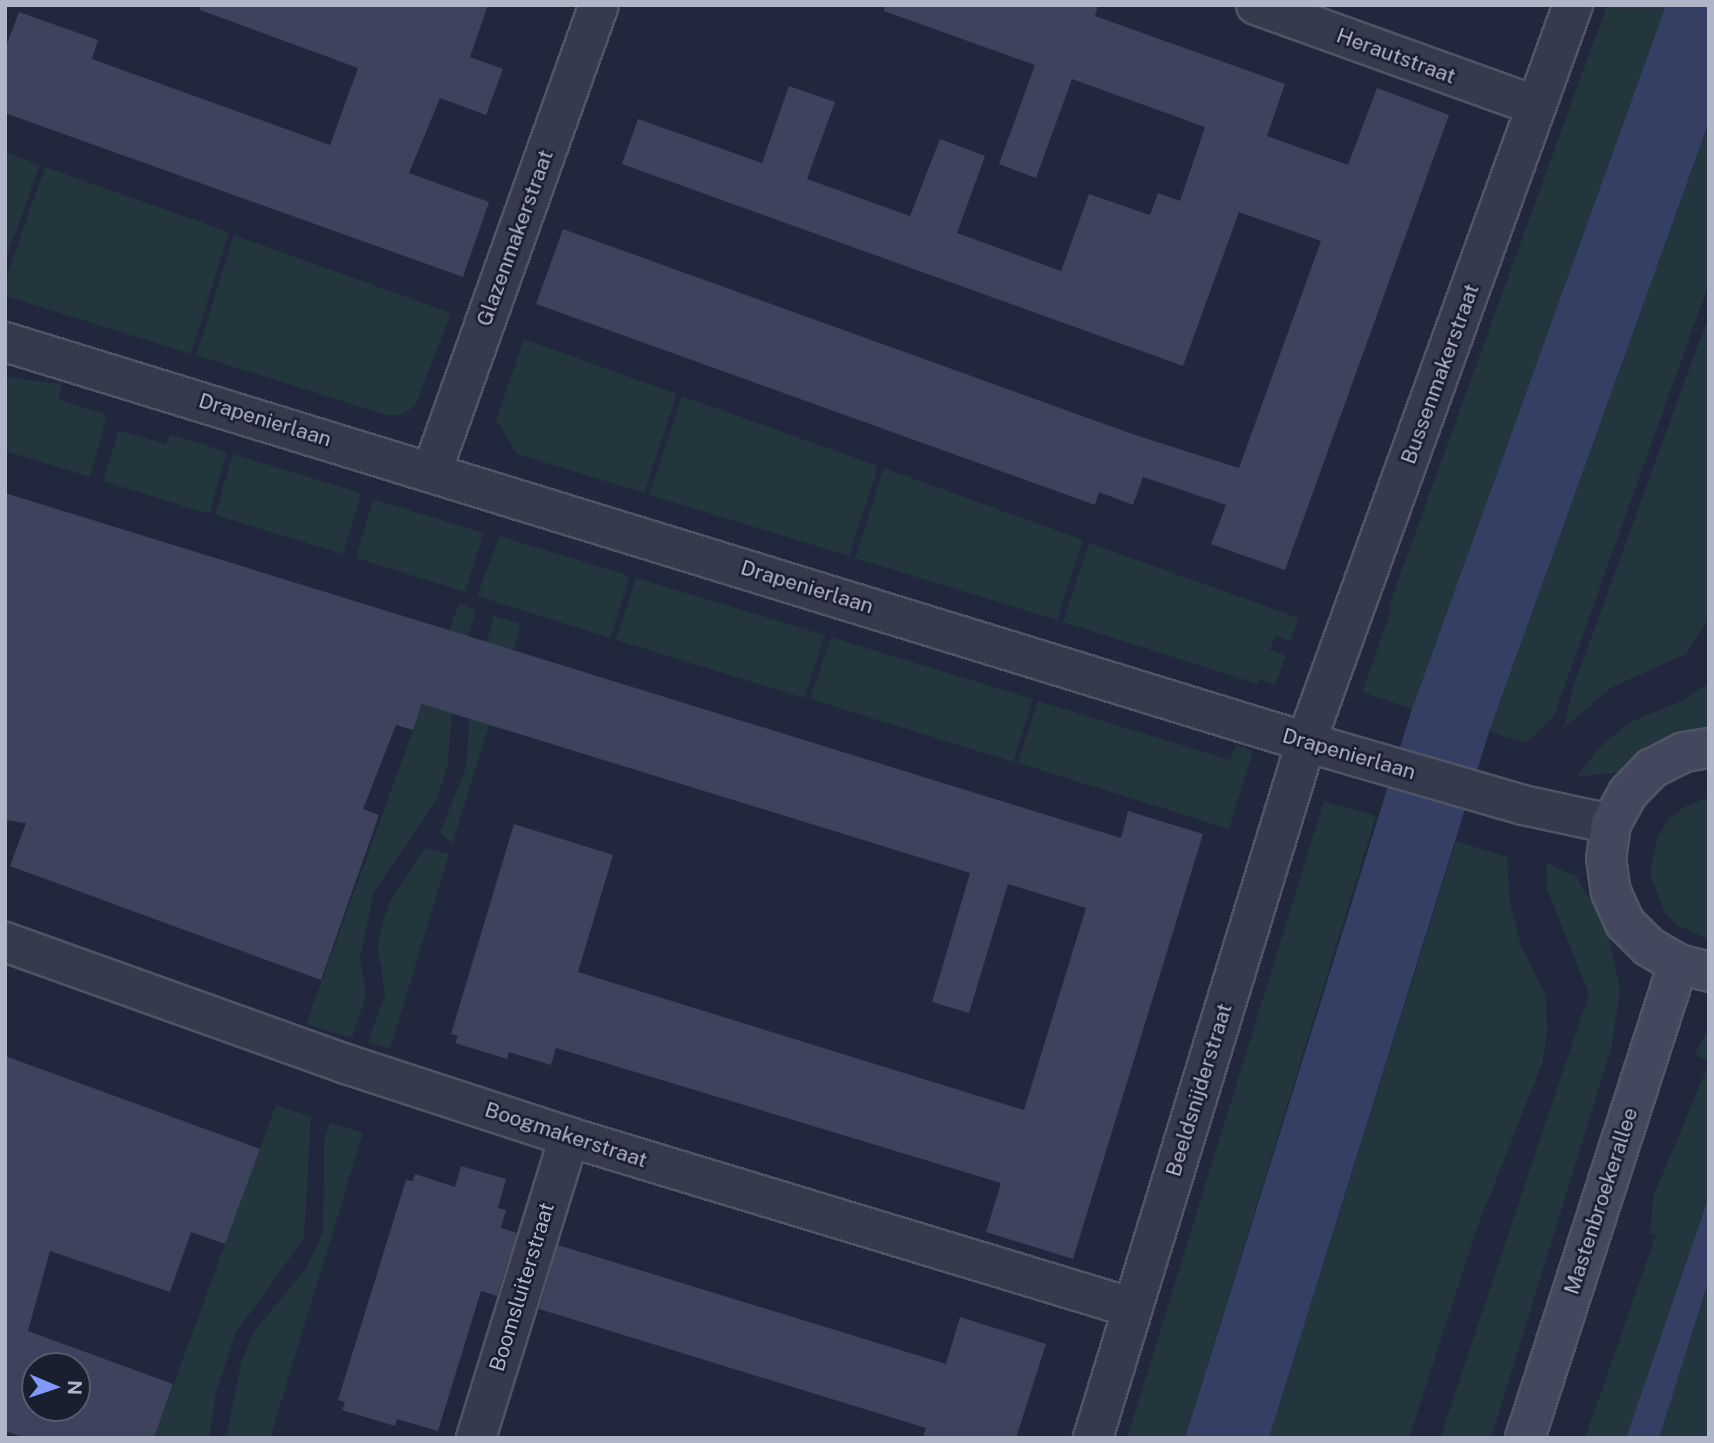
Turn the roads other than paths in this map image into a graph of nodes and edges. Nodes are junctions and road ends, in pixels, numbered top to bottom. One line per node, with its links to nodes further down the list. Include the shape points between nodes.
1 (600, 5): 6 (street, Glazenmakerstraat)
2 (1256, 5): 4 (street, Herautstraat)
3 (1573, 5): 4 (street, Bussenmakerstraat)
4 (1536, 106): 7 (street, Bussenmakerstraat)
5 (5, 342): 6 (street, Drapenierlaan)
6 (432, 471): 7 (street, Drapenierlaan)
7 (1306, 742): 9 (street, Drapenierlaan, via 1497,797); 13 (street, Beeldsnijderstraat)
8 (1709, 748): 9 (main road, via 1684,752 1652,768 1628,793)
9 (1611, 824): 11 (main road, via 1606,858 1611,892 1620,913 1648,947)
10 (5, 942): 12 (street, Boogmakerstraat, via 343,1063)
11 (1693, 968): 16 (main road, Mastenbroekerallee)
12 (569, 1137): 13 (street, Boogmakerstraat); 14 (street, Boomsluiterstraat)
13 (1133, 1308): 15 (street, Beeldsnijderstraat)
14 (476, 1438)
15 (1093, 1438)
16 (1525, 1438)

